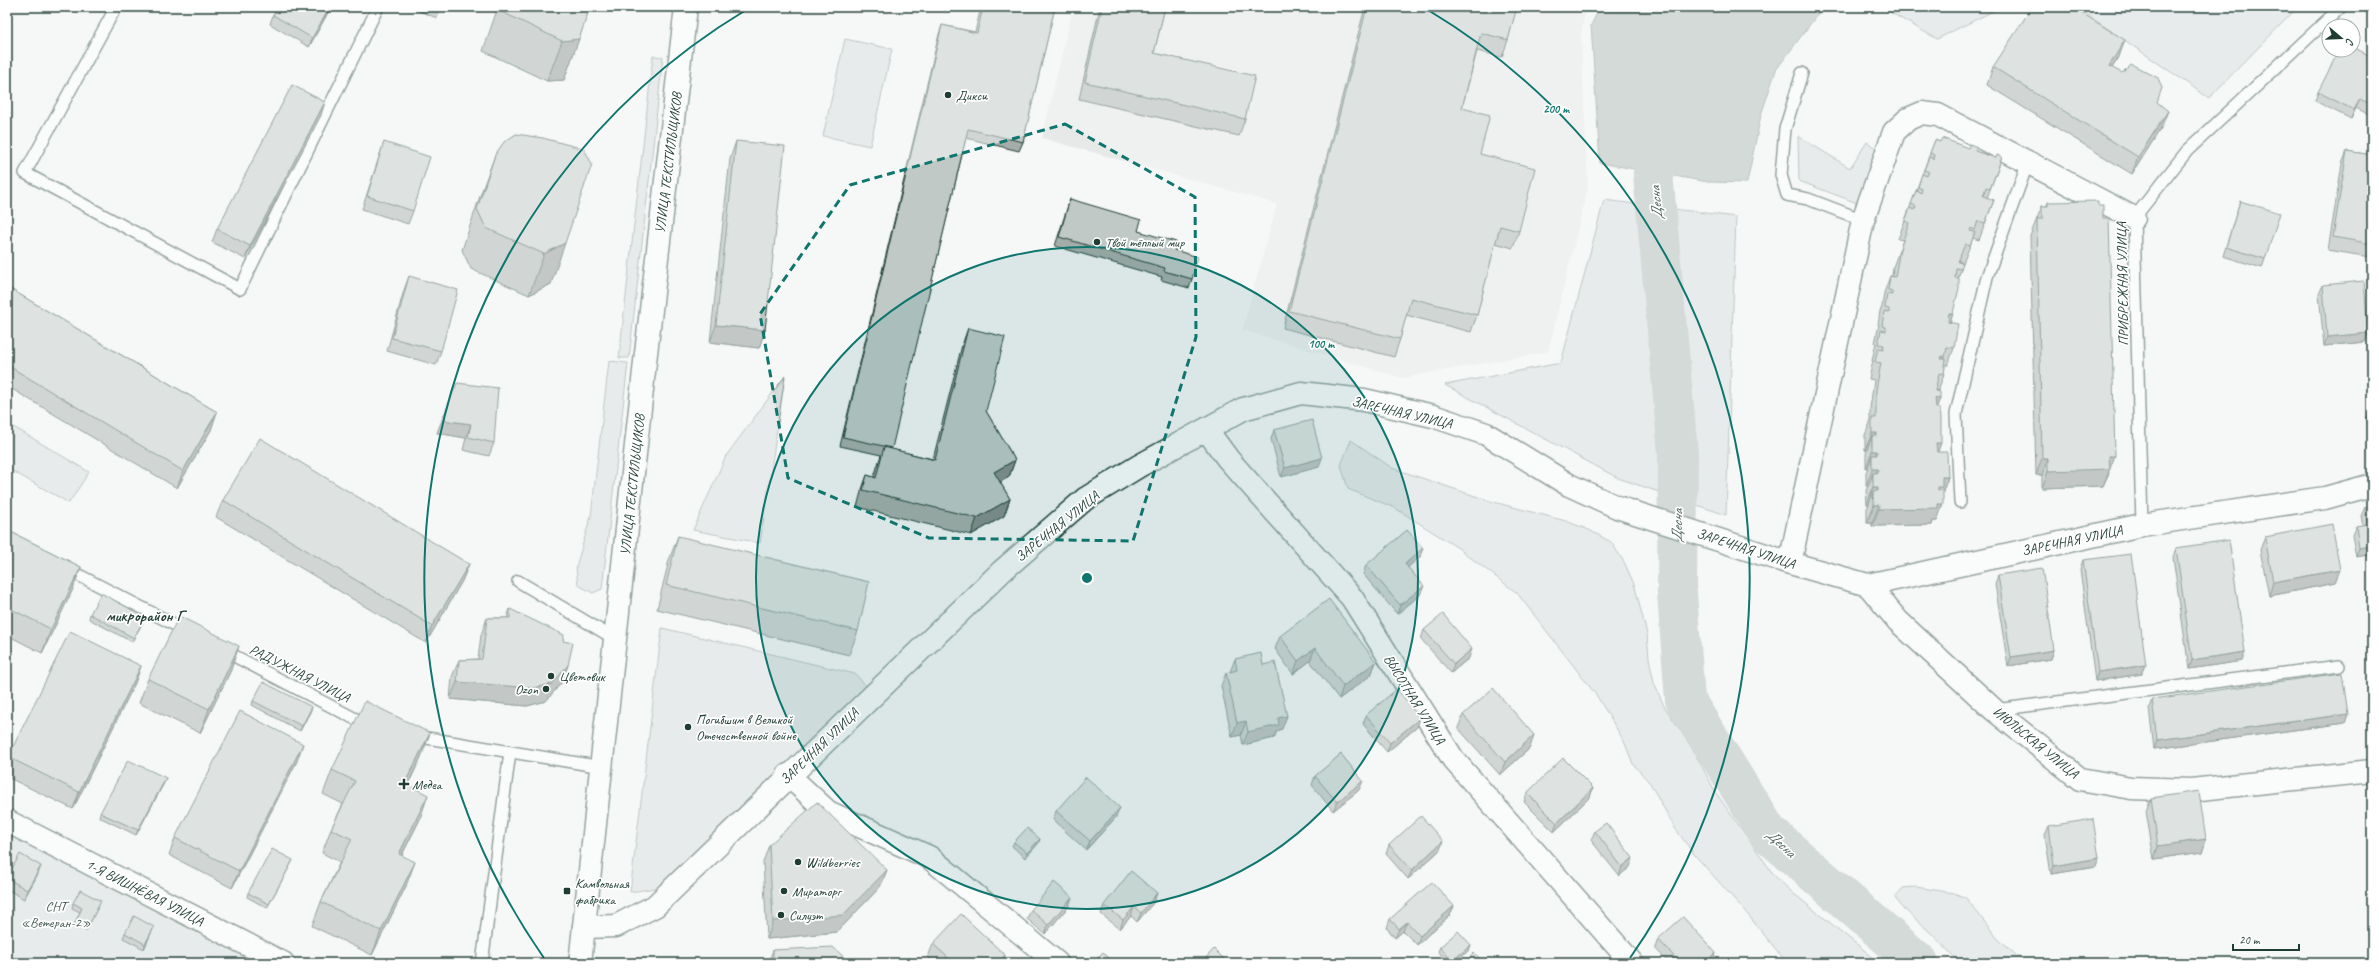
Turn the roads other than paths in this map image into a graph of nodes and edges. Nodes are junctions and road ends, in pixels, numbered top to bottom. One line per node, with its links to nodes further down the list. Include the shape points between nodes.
1 (116, 7): 2 (lane, via 25,173 240,289)
2 (378, 7)
3 (686, 7): 18 (street, УЛИЦА ТЕКСТИЛЬЩИКОВ)
4 (2341, 7): 7 (lane, ПРИБРЕЖНАЯ УЛИЦА, via 2187,151)
5 (1802, 73): 8 (lane, via 1785,129 1781,175 1787,195 1808,199)
6 (2028, 162): 7 (street); 8 (street, via 1938,115 1922,113 1908,119 1894,132); 11 (lane, via 1987,277 1956,414)
7 (2134, 218): 12 (lane, ПРИБРЕЖНАЯ УЛИЦА)
8 (1863, 220): 14 (street)
9 (1206, 429): 14 (street, ЗАРЕЧНАЯ УЛИЦА, via 1243,409 1301,393 1364,400 1433,416 1486,434 1569,485 1617,507); 27 (street, ЗАРЕЧНАЯ УЛИЦА, via 1085,499 1002,571); 34 (street, ВЫСОТНАЯ УЛИЦА, via 1228,459 1352,598 1453,759)
10 (2372, 486): 12 (street, ЗАРЕЧНАЯ УЛИЦА, via 2325,498)
11 (1960, 502)
12 (2142, 525): 16 (street, ЗАРЕЧНАЯ УЛИЦА)
13 (56, 563): 17 (lane)
14 (1790, 563): 16 (street, ЗАРЕЧНАЯ УЛИЦА)
15 (518, 580): 18 (lane)
16 (1868, 584): 21 (street, ИЮЛЬСКАЯ УЛИЦА, via 1898,621)
17 (196, 636)
18 (616, 639): 25 (street, УЛИЦА ТЕКСТИЛЬЩИКОВ)
19 (210, 643): 22 (lane, РАДУЖНАЯ УЛИЦА)
20 (2339, 666): 21 (lane)
21 (1994, 710): 26 (street, ИЮЛЬСКАЯ УЛИЦА, via 2080,779 2131,788 2190,790)
22 (378, 730)
23 (401, 734): 24 (lane)
24 (510, 752): 25 (lane); 31 (lane)
25 (602, 767): 29 (street, УЛИЦА ТЕКСТИЛЬЩИКОВ)
26 (2372, 771)
27 (788, 775): 29 (street, ЗАРЕЧНАЯ УЛИЦА, via 654,906 616,926); 33 (street, via 828,812 929,857)
28 (7, 821): 30 (street, 1-Я ВИШНЁВАЯ УЛИЦА)
29 (584, 927): 32 (street, УЛИЦА ТЕКСТИЛЬЩИКОВ)
30 (283, 963)
31 (482, 963)
32 (580, 963)
33 (1057, 963)
34 (1632, 963)

